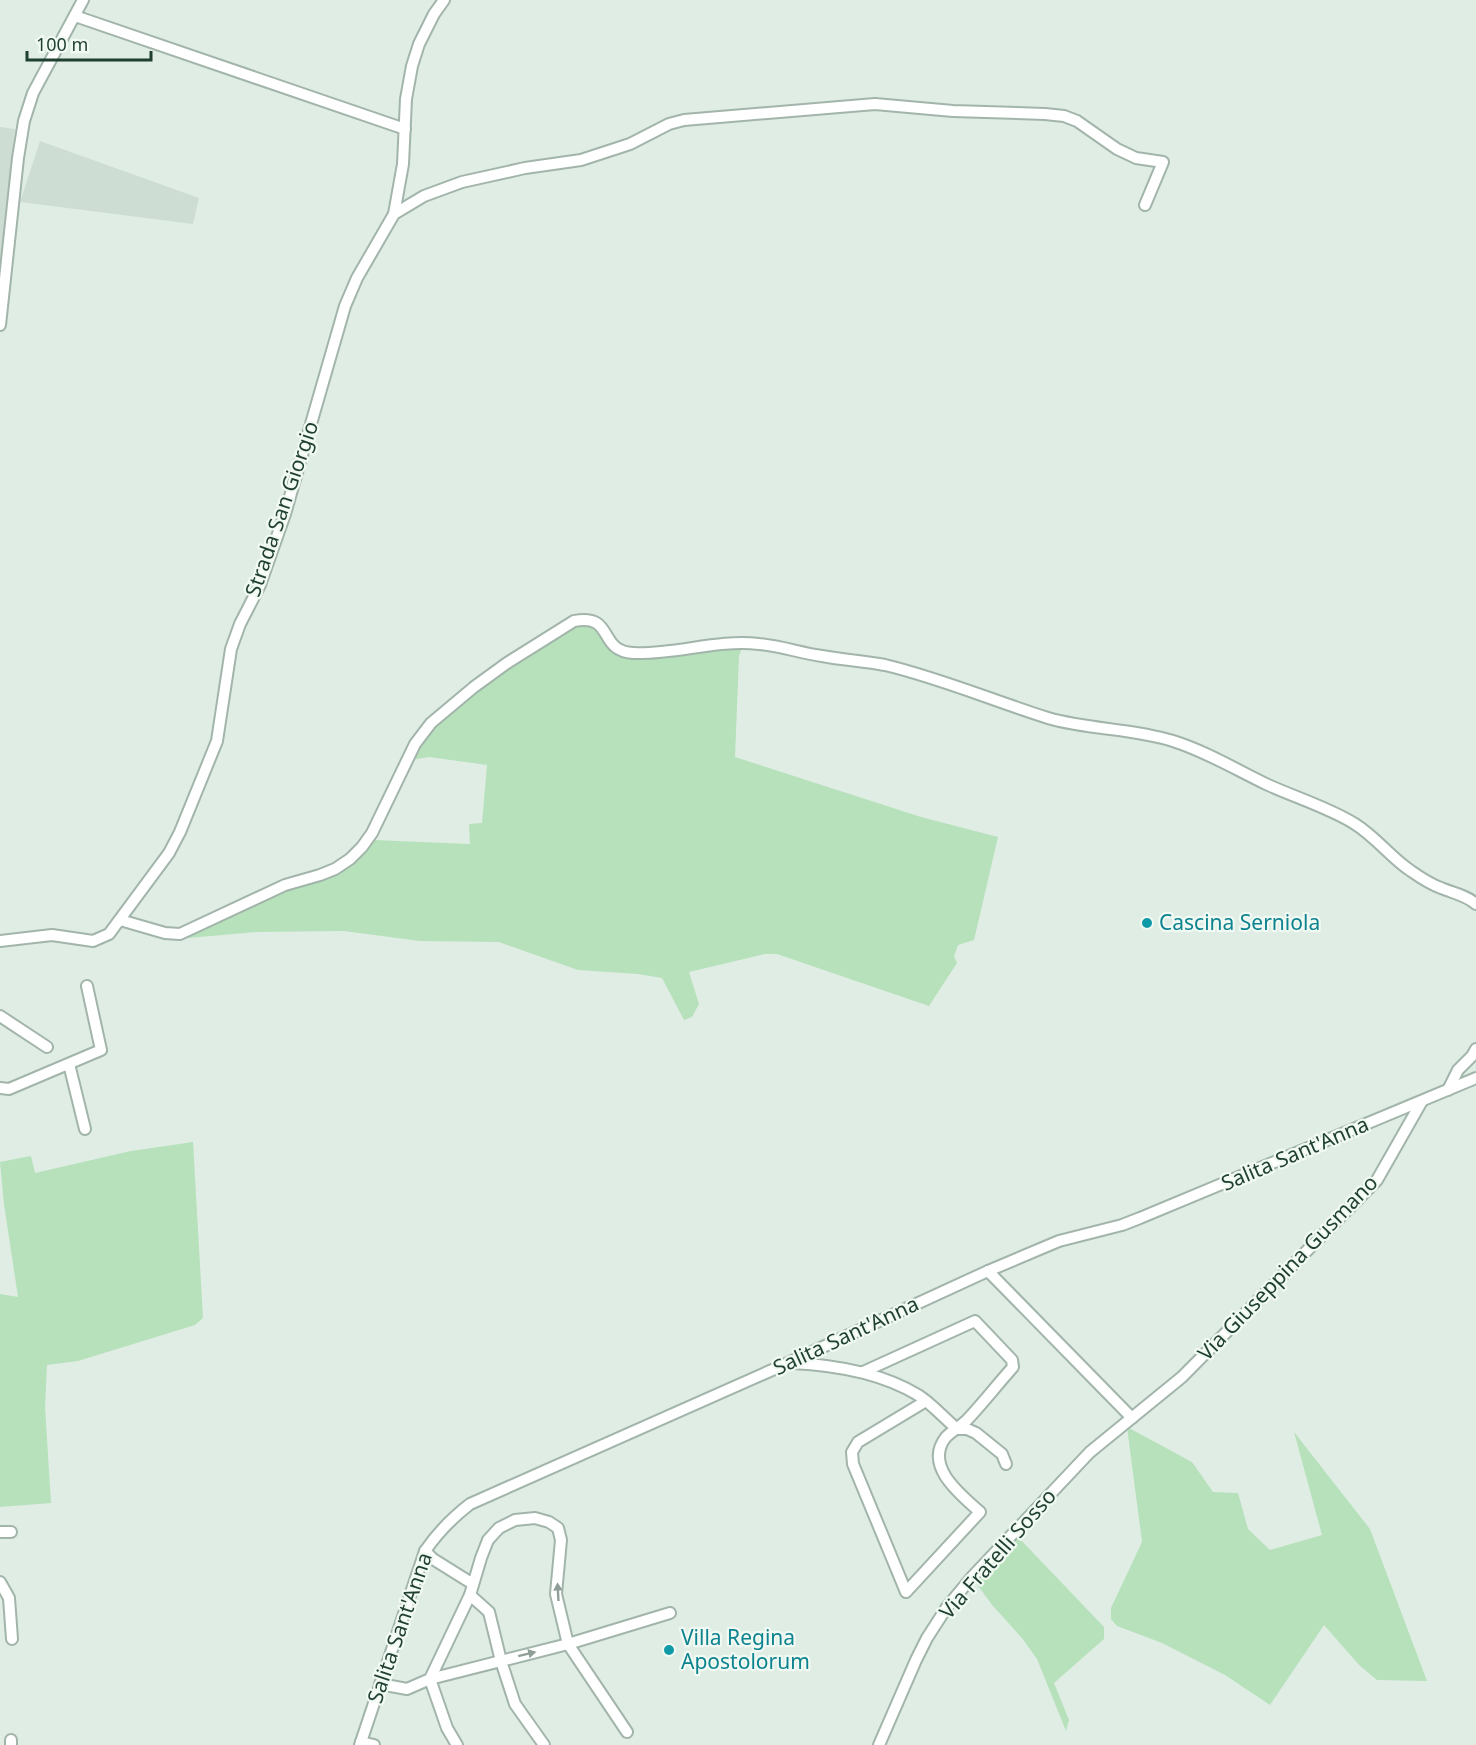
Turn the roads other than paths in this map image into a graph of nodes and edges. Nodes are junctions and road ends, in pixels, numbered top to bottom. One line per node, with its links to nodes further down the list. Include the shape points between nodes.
1 (83, 0): 3 (street)
2 (444, 0): 4 (street, Strada San Giorgio, via 419,44 412,66)
3 (75, 16): 4 (street); 9 (street, via 33,93 24,121)
4 (405, 138): 8 (street, Strada San Giorgio)
5 (1175, 160): 6 (street)
6 (1163, 162): 7 (street); 8 (street, via 1136,158 1064,116 875,104 684,120 581,160 462,182 424,196)
7 (1145, 205)
8 (394, 214): 11 (street, Strada San Giorgio, via 345,306 285,514 260,585 231,649 217,741 173,846)
9 (0, 325)
10 (1476, 904): 11 (street, via 1408,870 1354,824 1171,740 1059,721 885,665 762,644 629,653 611,643 598,623 585,619 574,621 507,663 431,723 415,744 372,833 350,859 335,869 285,885 180,934)
11 (120, 920): 12 (street, Strada San Giorgio, via 109,934 93,941 52,935)
12 (0, 941)
13 (87, 986): 17 (street, via 101,1050)
14 (0, 1016): 15 (street)
15 (47, 1047)
16 (1476, 1049): 20 (street, via 1458,1070)
17 (69, 1064): 19 (street, via 9,1089); 22 (street)
18 (1476, 1078): 20 (street, Salita Sant'Anna)
19 (0, 1088)
20 (1448, 1090): 21 (street, Salita Sant'Anna)
21 (1422, 1101): 23 (street, Salita Sant'Anna, via 1140,1218 1059,1241); 27 (street, Via Giuseppina Gusmano, via 1377,1180 1182,1377)
22 (85, 1129)
23 (988, 1271): 24 (street, Salita Sant'Anna); 27 (street)
24 (788, 1363): 25 (street); 30 (street, Salita Sant'Anna, via 470,1504 453,1516)
25 (863, 1372): 26 (street); 28 (street, via 975,1321 1012,1360 1012,1367)
26 (926, 1401): 28 (street); 28 (street, via 858,1442 852,1452 853,1464 906,1592 980,1512 945,1478 940,1467 941,1446)
27 (1132, 1418): 45 (street, Via Fratelli Sosso, via 1090,1452 947,1606 916,1660)
28 (957, 1429): 29 (street, via 976,1432 1002,1454)
29 (1006, 1464)
30 (425, 1551): 32 (street); 39 (street, Salita Sant'Anna)
31 (0, 1582): 35 (street, via 9,1598)
32 (473, 1584): 33 (street); 36 (street, one-way to 32, via 556,1594 561,1540 558,1528 549,1522 535,1518 514,1520 500,1528 488,1540)
33 (470, 1595): 37 (street, via 489,1612); 38 (street)
34 (670, 1613): 36 (street)
35 (12, 1639)
36 (568, 1644): 37 (street, one-way to 36); 40 (street)
37 (501, 1661): 38 (street); 44 (street, via 515,1704)
38 (430, 1679): 39 (street, via 407,1689); 43 (street)
39 (380, 1683): 41 (street, Salita Sant'Anna)
40 (627, 1732)
41 (360, 1743): 42 (street)
42 (374, 1745)
43 (457, 1745)
44 (544, 1745)
45 (879, 1745)

